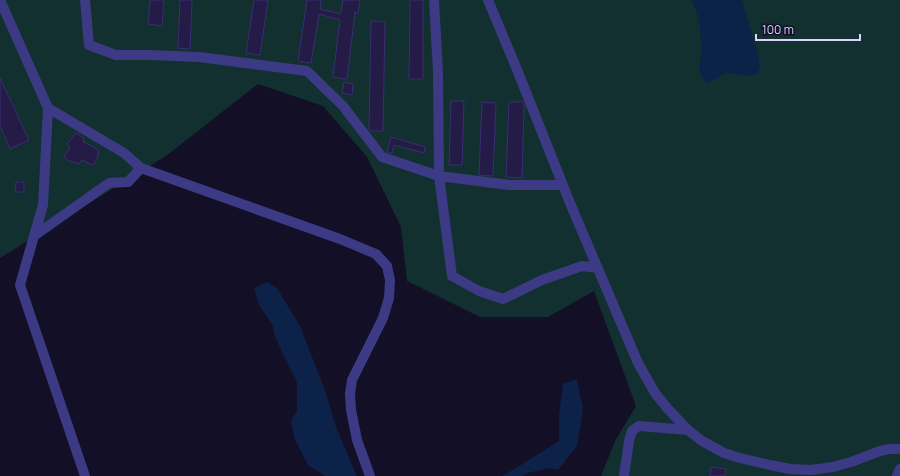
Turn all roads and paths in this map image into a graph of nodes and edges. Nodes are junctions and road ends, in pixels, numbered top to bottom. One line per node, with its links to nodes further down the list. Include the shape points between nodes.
1 (0, 0): 5 (lane)
2 (85, 0): 7 (lane, via 89,45 116,55 199,57 307,71 343,106 382,157)
3 (434, 0): 7 (lane)
4 (488, 0): 8 (lane)
5 (48, 108): 6 (lane, via 124,153); 9 (lane, via 43,205)
6 (140, 168): 9 (lane, via 128,182 109,182); 15 (lane, via 340,239 376,254 386,266 390,280 389,298 383,318 352,380 350,394 357,440)
7 (439, 176): 8 (lane, via 509,185); 10 (lane, via 452,276 479,291 503,299 542,280 582,266)
8 (563, 185): 10 (lane)
9 (34, 236): 14 (lane, via 20,285)
10 (598, 268): 11 (lane, via 638,363 655,392)
11 (688, 430): 12 (lane, via 724,453 770,466 811,470 833,467 880,451); 16 (lane, via 639,426 632,431)
12 (900, 449)
13 (900, 469): 17 (lane)
14 (85, 476)
15 (370, 476)
16 (624, 476)
17 (897, 476)

